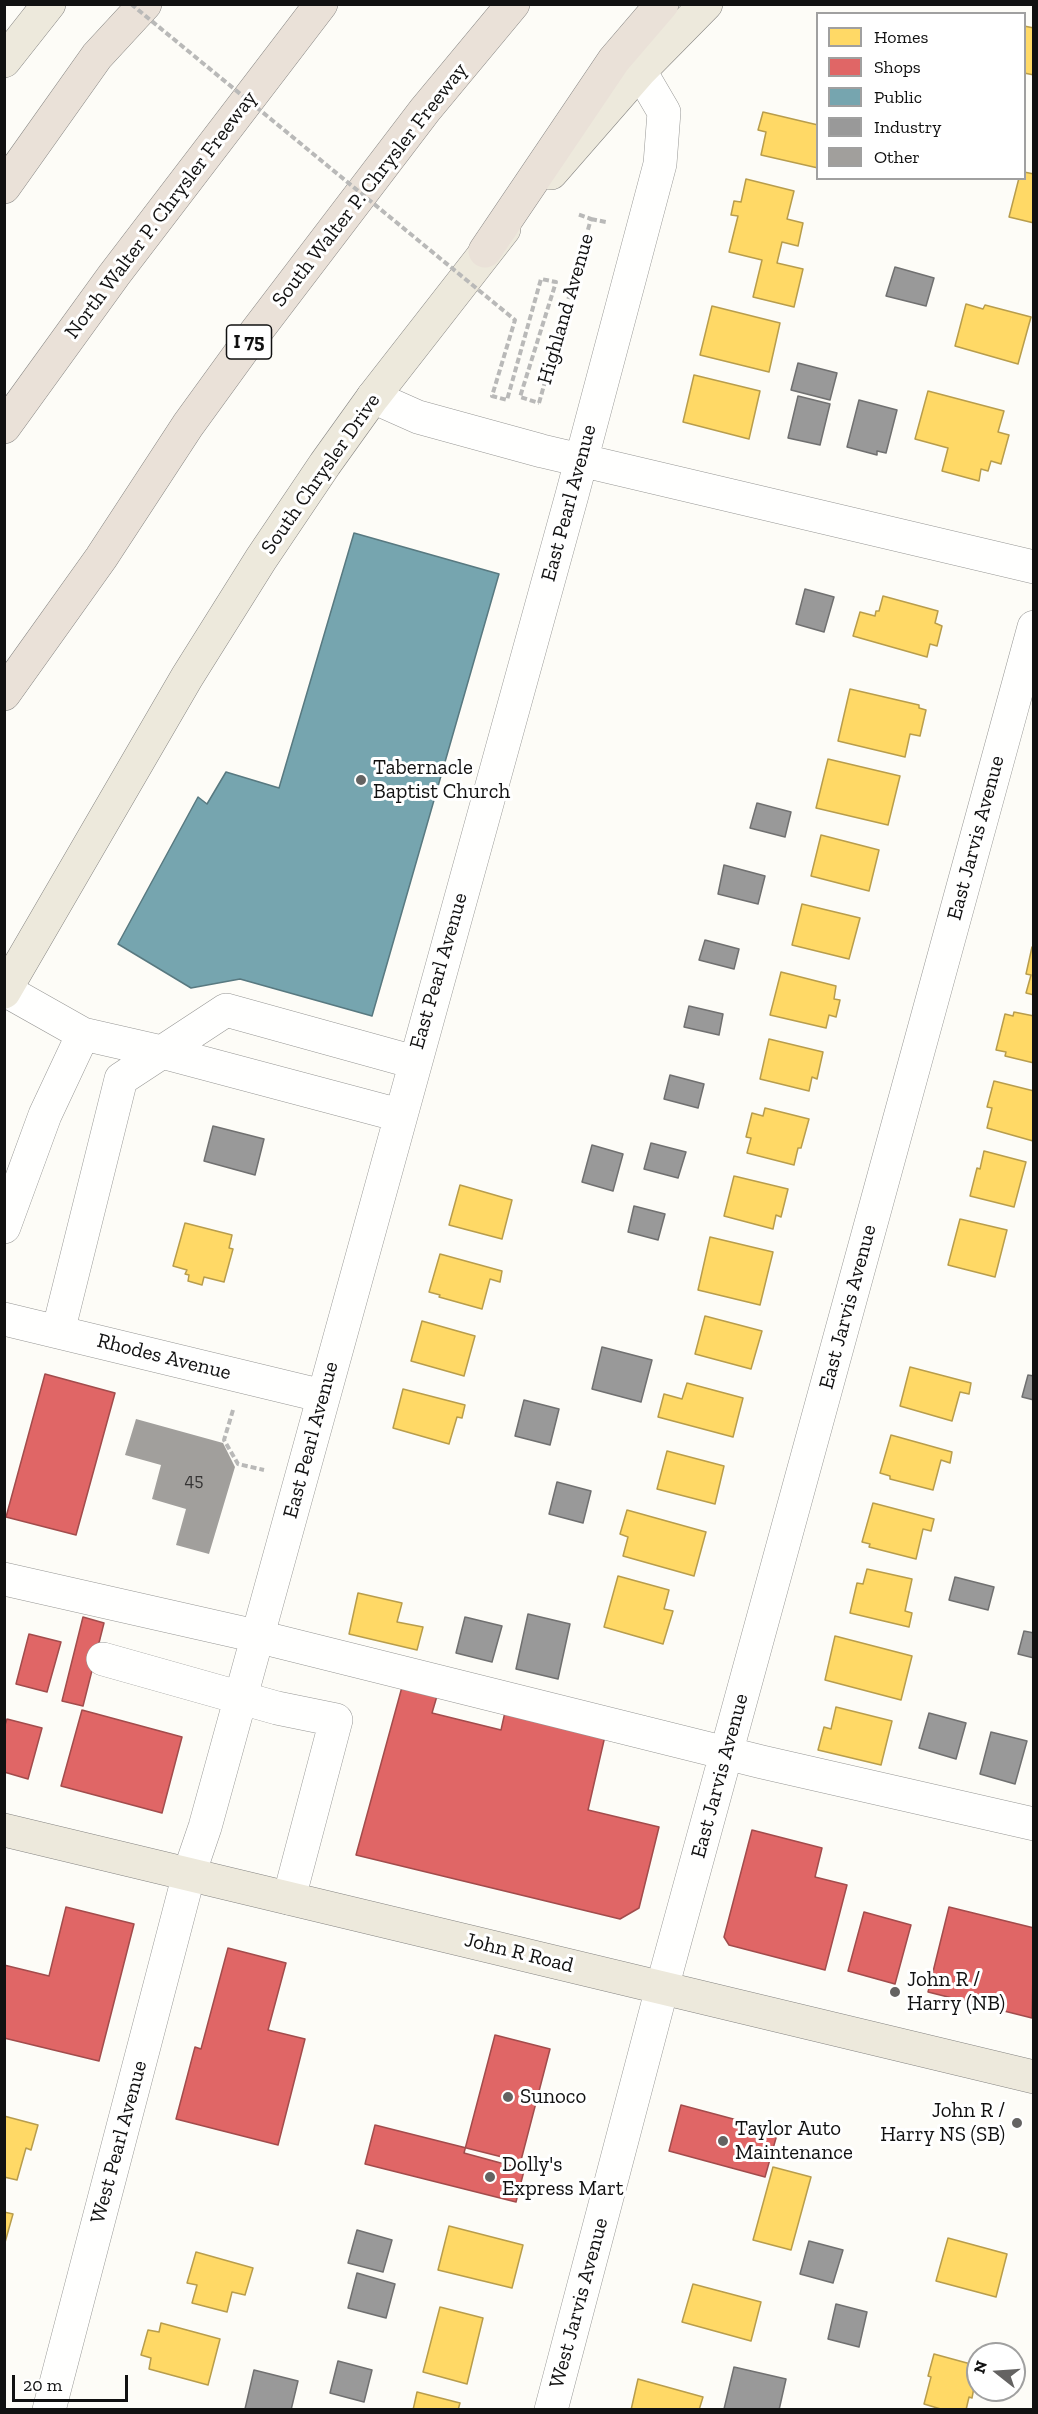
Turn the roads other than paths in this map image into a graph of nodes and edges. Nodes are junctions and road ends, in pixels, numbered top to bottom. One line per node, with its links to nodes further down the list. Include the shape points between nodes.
1 (49, 4): 7 (main road)
2 (145, 4): 9 (highway, via 97,56)
3 (321, 4): 12 (highway, North Walter P. Chrysler Freeway, via 114,275)
4 (513, 4): 16 (highway, South Walter P. Chrysler Freeway / I 75, via 425,110 246,345)
5 (662, 4): 10 (highway, via 614,60)
6 (706, 4): 8 (main road, South Chrysler Drive)
7 (4, 61)
8 (640, 71): 10 (main road, South Chrysler Drive); 13 (street, East Pearl Avenue, via 664,112 660,164)
9 (4, 187)
10 (485, 251): 11 (main road, South Chrysler Drive)
11 (373, 397): 13 (street, via 418,417); 17 (main road, South Chrysler Drive, via 312,483 187,677)
12 (4, 427)
13 (581, 459): 14 (street); 20 (street, East Pearl Avenue)
14 (1034, 567)
15 (1034, 627): 30 (street, East Jarvis Avenue)
16 (4, 694)
17 (5, 991): 18 (street)
18 (83, 1035): 19 (street); 22 (street, via 45,1115)
19 (162, 1052): 20 (street, via 225,1010); 21 (street); 24 (street, via 121,1079)
20 (414, 1062): 21 (street, East Pearl Avenue)
21 (399, 1115): 25 (street, East Pearl Avenue)
22 (4, 1227)
23 (4, 1319): 24 (street, Rhodes Avenue)
24 (58, 1332): 25 (street, Rhodes Avenue)
25 (323, 1396): 27 (street, East Pearl Avenue)
26 (4, 1579): 27 (street)
27 (256, 1636): 29 (street, East Pearl Avenue); 30 (street)
28 (103, 1659): 29 (street)
29 (239, 1697): 33 (street, East Pearl Avenue); 34 (street, via 336,1720)
30 (726, 1753): 31 (street); 35 (street, East Jarvis Avenue)
31 (1034, 1824)
32 (4, 1830): 33 (main road, John R Road)
33 (189, 1874): 34 (main road, John R Road); 37 (street, West Pearl Avenue)
34 (290, 1898): 35 (main road, John R Road)
35 (663, 1988): 36 (main road, John R Road); 38 (street, West Jarvis Avenue)
36 (1034, 2077)
37 (49, 2409)
38 (550, 2409)

